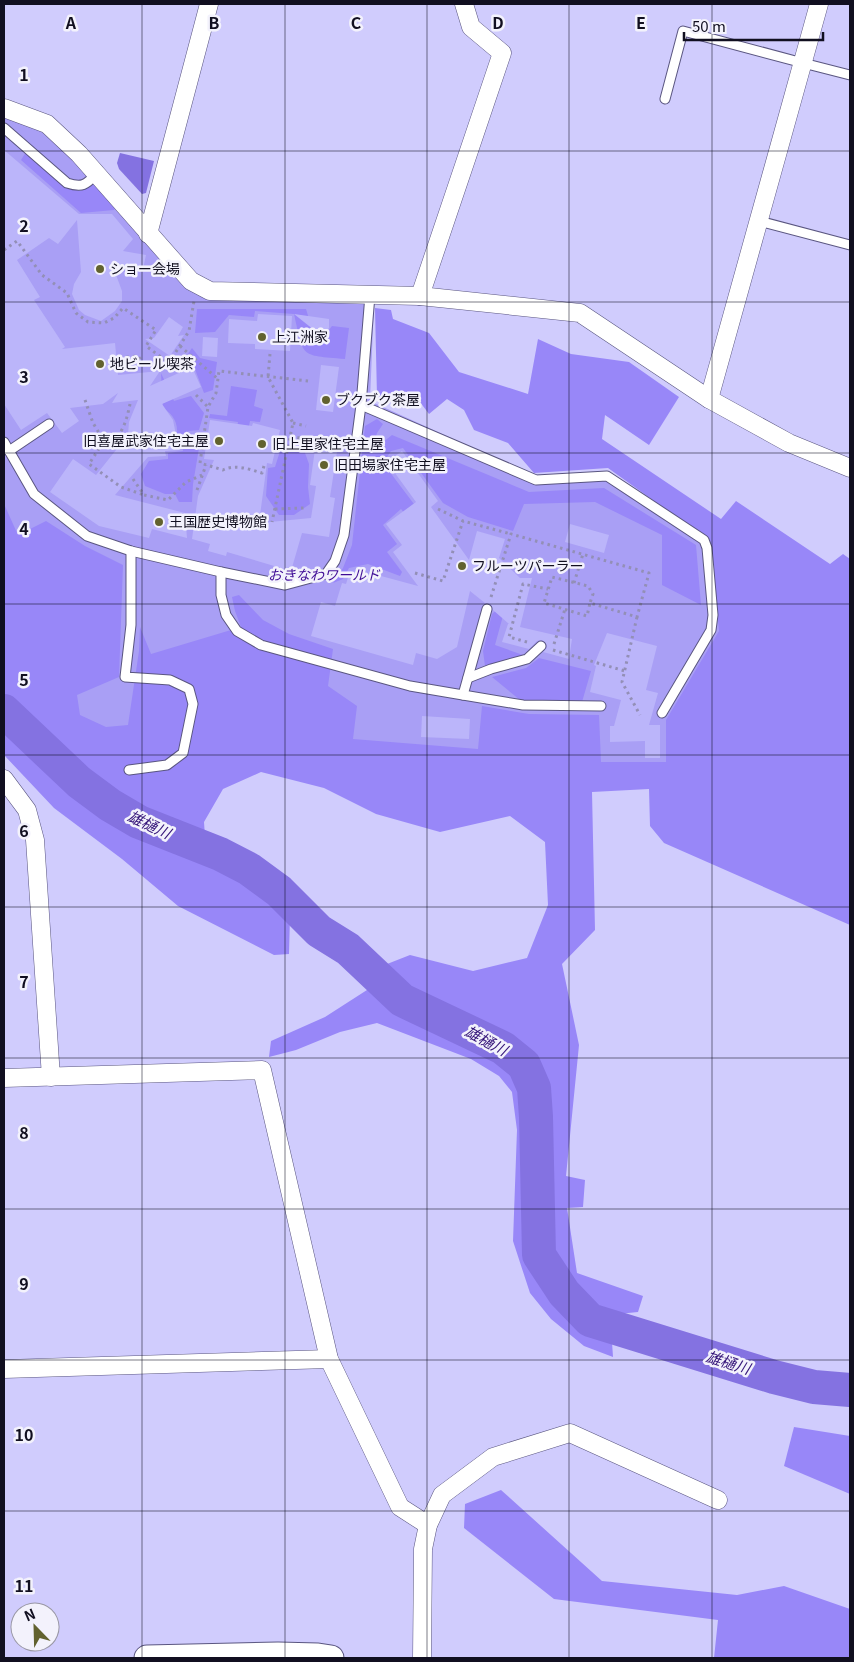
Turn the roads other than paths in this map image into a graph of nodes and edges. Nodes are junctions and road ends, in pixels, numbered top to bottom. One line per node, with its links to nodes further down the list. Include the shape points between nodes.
1 (209, 4): 11 (street)
2 (464, 4): 14 (street, via 471,27 502,53)
3 (819, 4): 4 (street)
4 (803, 63): 5 (lane); 6 (lane, via 683,31); 10 (street)
5 (850, 74)
6 (665, 100)
7 (4, 108): 9 (street, via 47,124)
8 (4, 128): 9 (lane, via 66,183 76,186 87,183)
9 (96, 174): 11 (street)
10 (759, 221): 12 (lane); 15 (street)
11 (148, 234): 13 (street, via 190,281 210,291)
12 (850, 245)
13 (370, 295): 14 (street); 16 (lane)
14 (420, 296): 15 (street, via 580,313)
15 (709, 399): 20 (street, via 789,443)
16 (361, 405): 22 (lane, via 344,535 335,561 326,574 285,585); 28 (lane, via 536,480 607,476 704,540 713,615 711,630)
17 (49, 424): 19 (lane)
18 (4, 442): 19 (lane)
19 (9, 451): 21 (lane, via 34,494 87,536)
20 (850, 468)
21 (132, 551): 22 (lane); 29 (lane, via 126,678 170,680 189,690 193,704 183,753 167,765)
22 (221, 572): 26 (lane, via 221,595 226,615 237,631 261,644 410,686)
23 (487, 609): 25 (lane)
24 (541, 646): 25 (lane, via 527,659)
25 (468, 678): 26 (lane)
26 (463, 696): 27 (lane, via 523,705)
27 (601, 706)
28 (662, 713)
29 (129, 770)
30 (4, 779): 31 (street, via 27,810 36,840)
31 (52, 1077): 32 (street); 33 (street, via 262,1070)
32 (4, 1078)
33 (329, 1359): 34 (street); 36 (street, via 400,1507)
34 (4, 1369)
35 (718, 1500): 36 (street, via 570,1433 493,1456 442,1495)
36 (428, 1525): 39 (street, via 423,1549)
37 (147, 1658): 38 (main road, via 278,1655)
38 (331, 1658)
39 (422, 1658)

